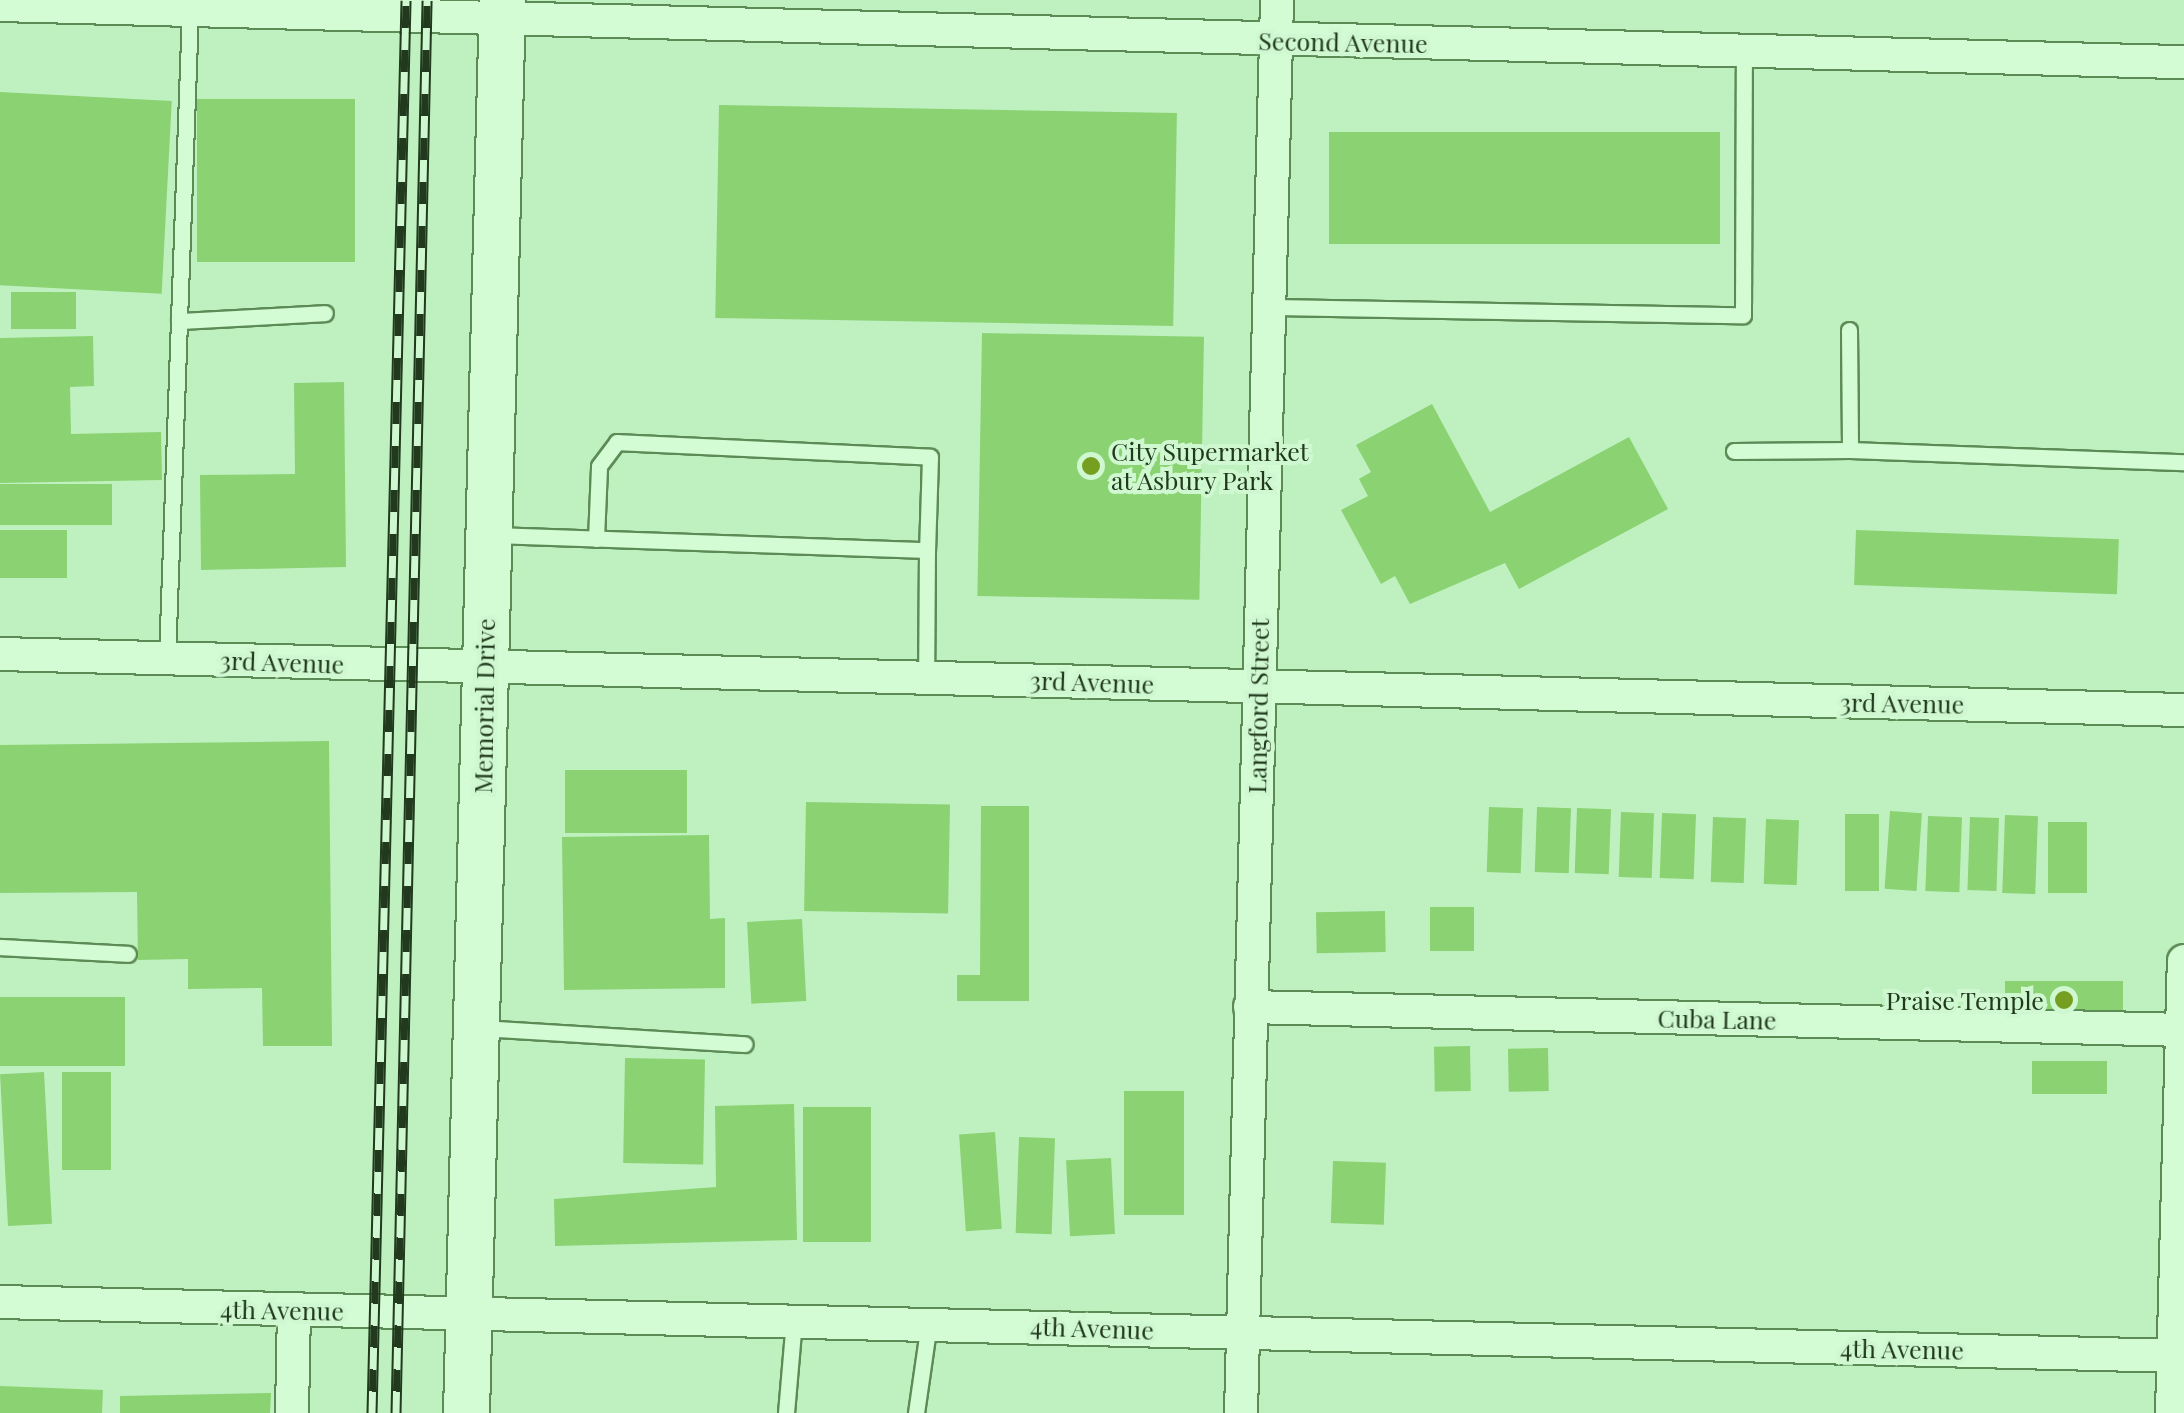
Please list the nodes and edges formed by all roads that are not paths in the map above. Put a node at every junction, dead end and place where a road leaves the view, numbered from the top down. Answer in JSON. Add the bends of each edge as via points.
{"nodes":[{"id":1,"x":1277,"y":0,"type":"edge"},
{"id":2,"x":0,"y":6,"type":"edge"},
{"id":3,"x":311,"y":7,"type":"edge"},
{"id":4,"x":190,"y":10,"type":"junction"},
{"id":5,"x":502,"y":10,"type":"edge"},
{"id":6,"x":1276,"y":40,"type":"junction"},
{"id":7,"x":1744,"y":52,"type":"junction"},
{"id":8,"x":2184,"y":62,"type":"edge"},
{"id":9,"x":1268,"y":307,"type":"junction"},
{"id":10,"x":324,"y":313,"type":"dead end"},
{"id":11,"x":179,"y":321,"type":"junction"},
{"id":12,"x":1849,"y":330,"type":"dead end"},
{"id":13,"x":1850,"y":450,"type":"junction"},
{"id":14,"x":1734,"y":451,"type":"dead end"},
{"id":15,"x":2184,"y":462,"type":"edge"},
{"id":16,"x":488,"y":535,"type":"junction"},
{"id":17,"x":596,"y":539,"type":"junction"},
{"id":18,"x":927,"y":550,"type":"junction"},
{"id":19,"x":0,"y":654,"type":"edge"},
{"id":20,"x":167,"y":658,"type":"junction"},
{"id":21,"x":485,"y":666,"type":"junction"},
{"id":22,"x":926,"y":678,"type":"junction"},
{"id":23,"x":1258,"y":687,"type":"junction"},
{"id":24,"x":2184,"y":710,"type":"edge"},
{"id":25,"x":0,"y":946,"type":"edge"},
{"id":26,"x":128,"y":954,"type":"dead end"},
{"id":27,"x":2184,"y":960,"type":"edge"},
{"id":28,"x":1250,"y":1008,"type":"junction"},
{"id":29,"x":476,"y":1028,"type":"junction"},
{"id":30,"x":2183,"y":1030,"type":"edge"},
{"id":31,"x":745,"y":1044,"type":"dead end"},
{"id":32,"x":0,"y":1302,"type":"edge"},
{"id":33,"x":468,"y":1311,"type":"junction"},
{"id":34,"x":294,"y":1312,"type":"junction"},
{"id":35,"x":794,"y":1320,"type":"junction"},
{"id":36,"x":929,"y":1323,"type":"junction"},
{"id":37,"x":1243,"y":1332,"type":"junction"},
{"id":38,"x":2179,"y":1356,"type":"edge"},
{"id":39,"x":292,"y":1413,"type":"edge"},
{"id":40,"x":466,"y":1413,"type":"edge"},
{"id":41,"x":786,"y":1413,"type":"edge"},
{"id":42,"x":916,"y":1413,"type":"edge"},
{"id":43,"x":1241,"y":1413,"type":"edge"},
{"id":44,"x":2172,"y":1413,"type":"edge"}],
"edges":[{"from":1,"to":6,"type":"street","name":"Langford Street"},
{"from":2,"to":4,"type":"street","name":"Second Avenue"},
{"from":3,"to":4,"type":"street","name":"Second Avenue"},
{"from":3,"to":5,"type":"street","name":"Second Avenue"},
{"from":4,"to":11,"type":"lane"},
{"from":5,"to":6,"type":"street","name":"Second Avenue"},
{"from":5,"to":16,"type":"street","name":"Memorial Drive"},
{"from":6,"to":7,"type":"street","name":"Second Avenue"},
{"from":6,"to":9,"type":"street","name":"Langford Street"},
{"from":7,"to":8,"type":"street","name":"Second Avenue"},
{"from":7,"to":9,"type":"lane","via":[[1743,316]]},
{"from":9,"to":23,"type":"street","name":"Langford Street"},
{"from":10,"to":11,"type":"lane"},
{"from":11,"to":20,"type":"lane"},
{"from":12,"to":13,"type":"lane"},
{"from":13,"to":14,"type":"lane"},
{"from":13,"to":15,"type":"lane"},
{"from":16,"to":17,"type":"lane"},
{"from":16,"to":21,"type":"street","name":"Memorial Drive"},
{"from":17,"to":18,"type":"lane"},
{"from":17,"to":18,"type":"lane","via":[[599,466],[616,442],[930,457]]},
{"from":18,"to":22,"type":"lane"},
{"from":19,"to":20,"type":"street","name":"3rd Avenue"},
{"from":20,"to":21,"type":"street","name":"3rd Avenue"},
{"from":21,"to":22,"type":"street","name":"3rd Avenue"},
{"from":21,"to":29,"type":"street","name":"Memorial Drive"},
{"from":22,"to":23,"type":"street","name":"3rd Avenue"},
{"from":23,"to":24,"type":"street","name":"3rd Avenue"},
{"from":23,"to":28,"type":"street","name":"Langford Street"},
{"from":25,"to":26,"type":"lane"},
{"from":27,"to":30,"type":"street"},
{"from":28,"to":30,"type":"street","name":"Cuba Lane"},
{"from":28,"to":37,"type":"street","name":"Langford Street"},
{"from":29,"to":31,"type":"lane"},
{"from":29,"to":33,"type":"street","name":"Memorial Drive"},
{"from":30,"to":38,"type":"street"},
{"from":32,"to":34,"type":"street","name":"4th Avenue"},
{"from":33,"to":34,"type":"street","name":"4th Avenue"},
{"from":33,"to":35,"type":"street","name":"4th Avenue"},
{"from":33,"to":40,"type":"street","name":"Memorial Drive"},
{"from":34,"to":39,"type":"street"},
{"from":35,"to":36,"type":"street","name":"4th Avenue"},
{"from":35,"to":41,"type":"lane"},
{"from":36,"to":37,"type":"street","name":"4th Avenue"},
{"from":36,"to":42,"type":"lane"},
{"from":37,"to":38,"type":"street","name":"4th Avenue"},
{"from":37,"to":43,"type":"street","name":"Langford Street"},
{"from":38,"to":44,"type":"street"}]}
